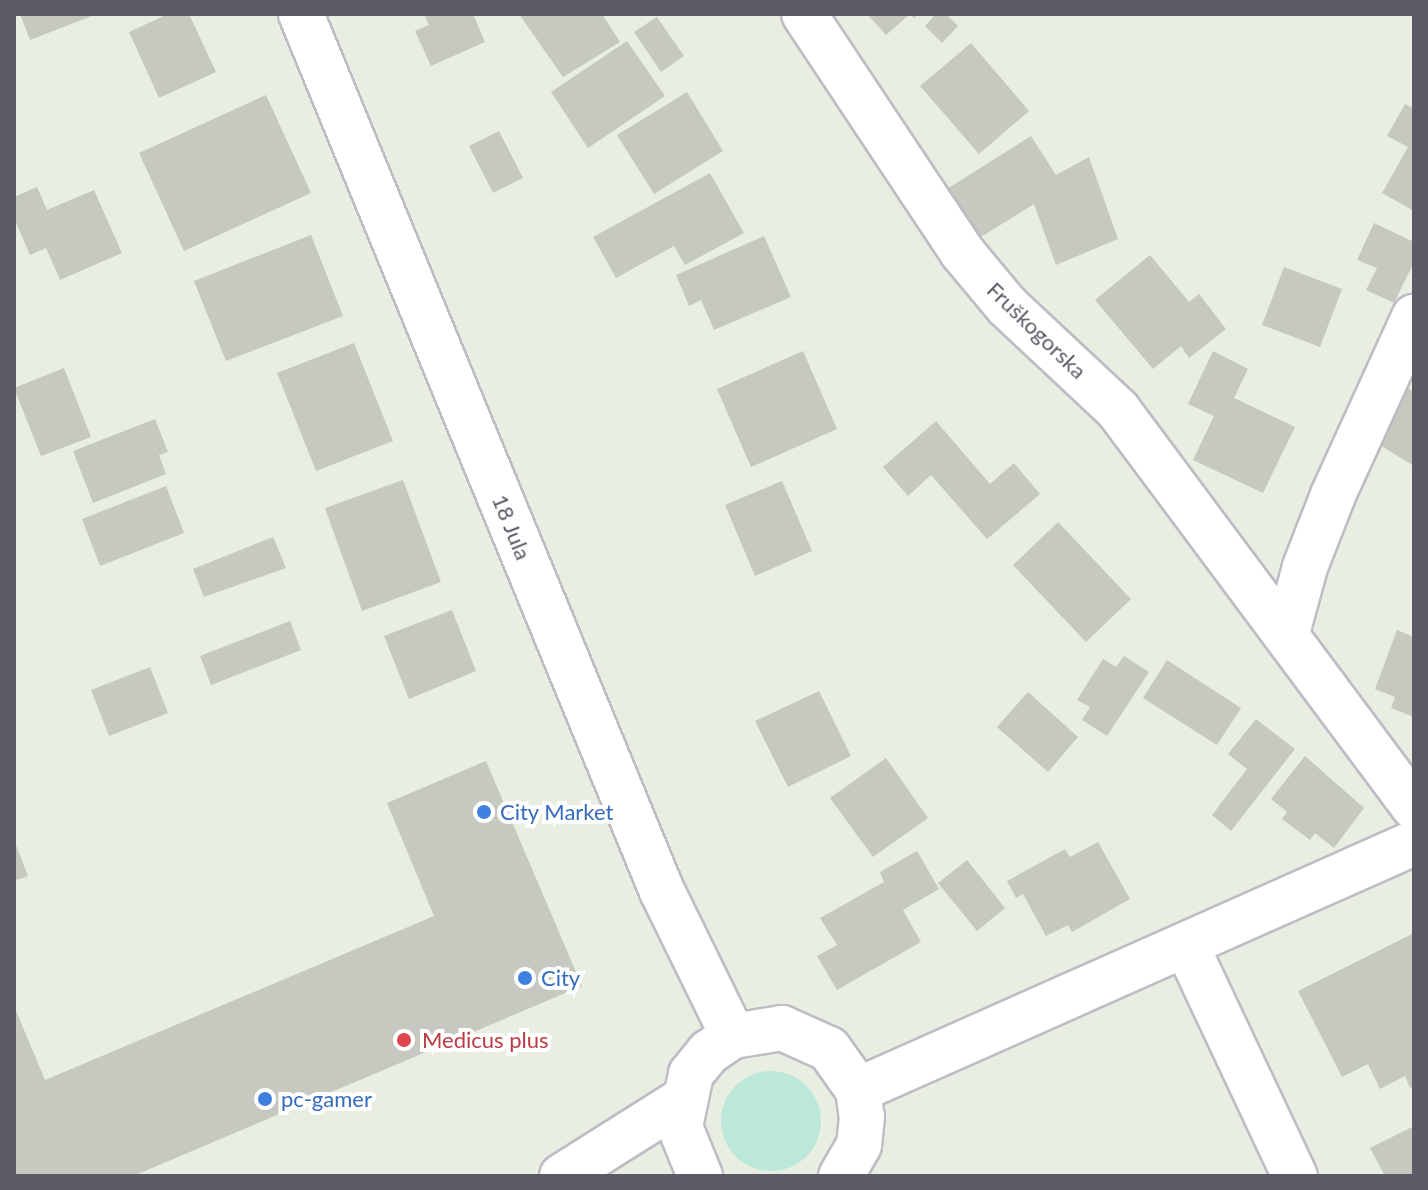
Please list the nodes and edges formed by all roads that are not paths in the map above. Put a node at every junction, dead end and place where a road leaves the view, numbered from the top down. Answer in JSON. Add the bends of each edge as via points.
{"nodes":[{"id":1,"x":301,"y":14,"type":"edge"},
{"id":2,"x":804,"y":14,"type":"edge"},
{"id":3,"x":1414,"y":317,"type":"edge"},
{"id":4,"x":1287,"y":633,"type":"junction"},
{"id":5,"x":1414,"y":807,"type":"edge"},
{"id":6,"x":1414,"y":843,"type":"edge"},
{"id":7,"x":1187,"y":947,"type":"junction"},
{"id":8,"x":733,"y":1036,"type":"junction"},
{"id":9,"x":858,"y":1090,"type":"junction"},
{"id":10,"x":681,"y":1101,"type":"junction"},
{"id":11,"x":845,"y":1174,"type":"edge"},
{"id":12,"x":562,"y":1176,"type":"edge"},
{"id":13,"x":700,"y":1176,"type":"edge"},
{"id":14,"x":1295,"y":1176,"type":"edge"}],
"edges":[{"from":1,"to":8,"type":"street","name":"18 Jula","via":[[662,891]]},
{"from":2,"to":4,"type":"street","name":"Fruškogorska","via":[[962,252],[1007,306],[1118,410]]},
{"from":3,"to":4,"type":"street","via":[[1401,335],[1327,510]]},
{"from":4,"to":5,"type":"street","name":"Fruškogorska"},
{"from":6,"to":7,"type":"street"},
{"from":7,"to":9,"type":"street"},
{"from":7,"to":14,"type":"street"},
{"from":8,"to":9,"type":"street","via":[[782,1028],[807,1036],[829,1049]]},
{"from":8,"to":10,"type":"street","via":[[709,1052],[691,1074]]},
{"from":9,"to":11,"type":"street","via":[[859,1145]]},
{"from":10,"to":12,"type":"street"},
{"from":10,"to":13,"type":"street","via":[[680,1127]]}]}
